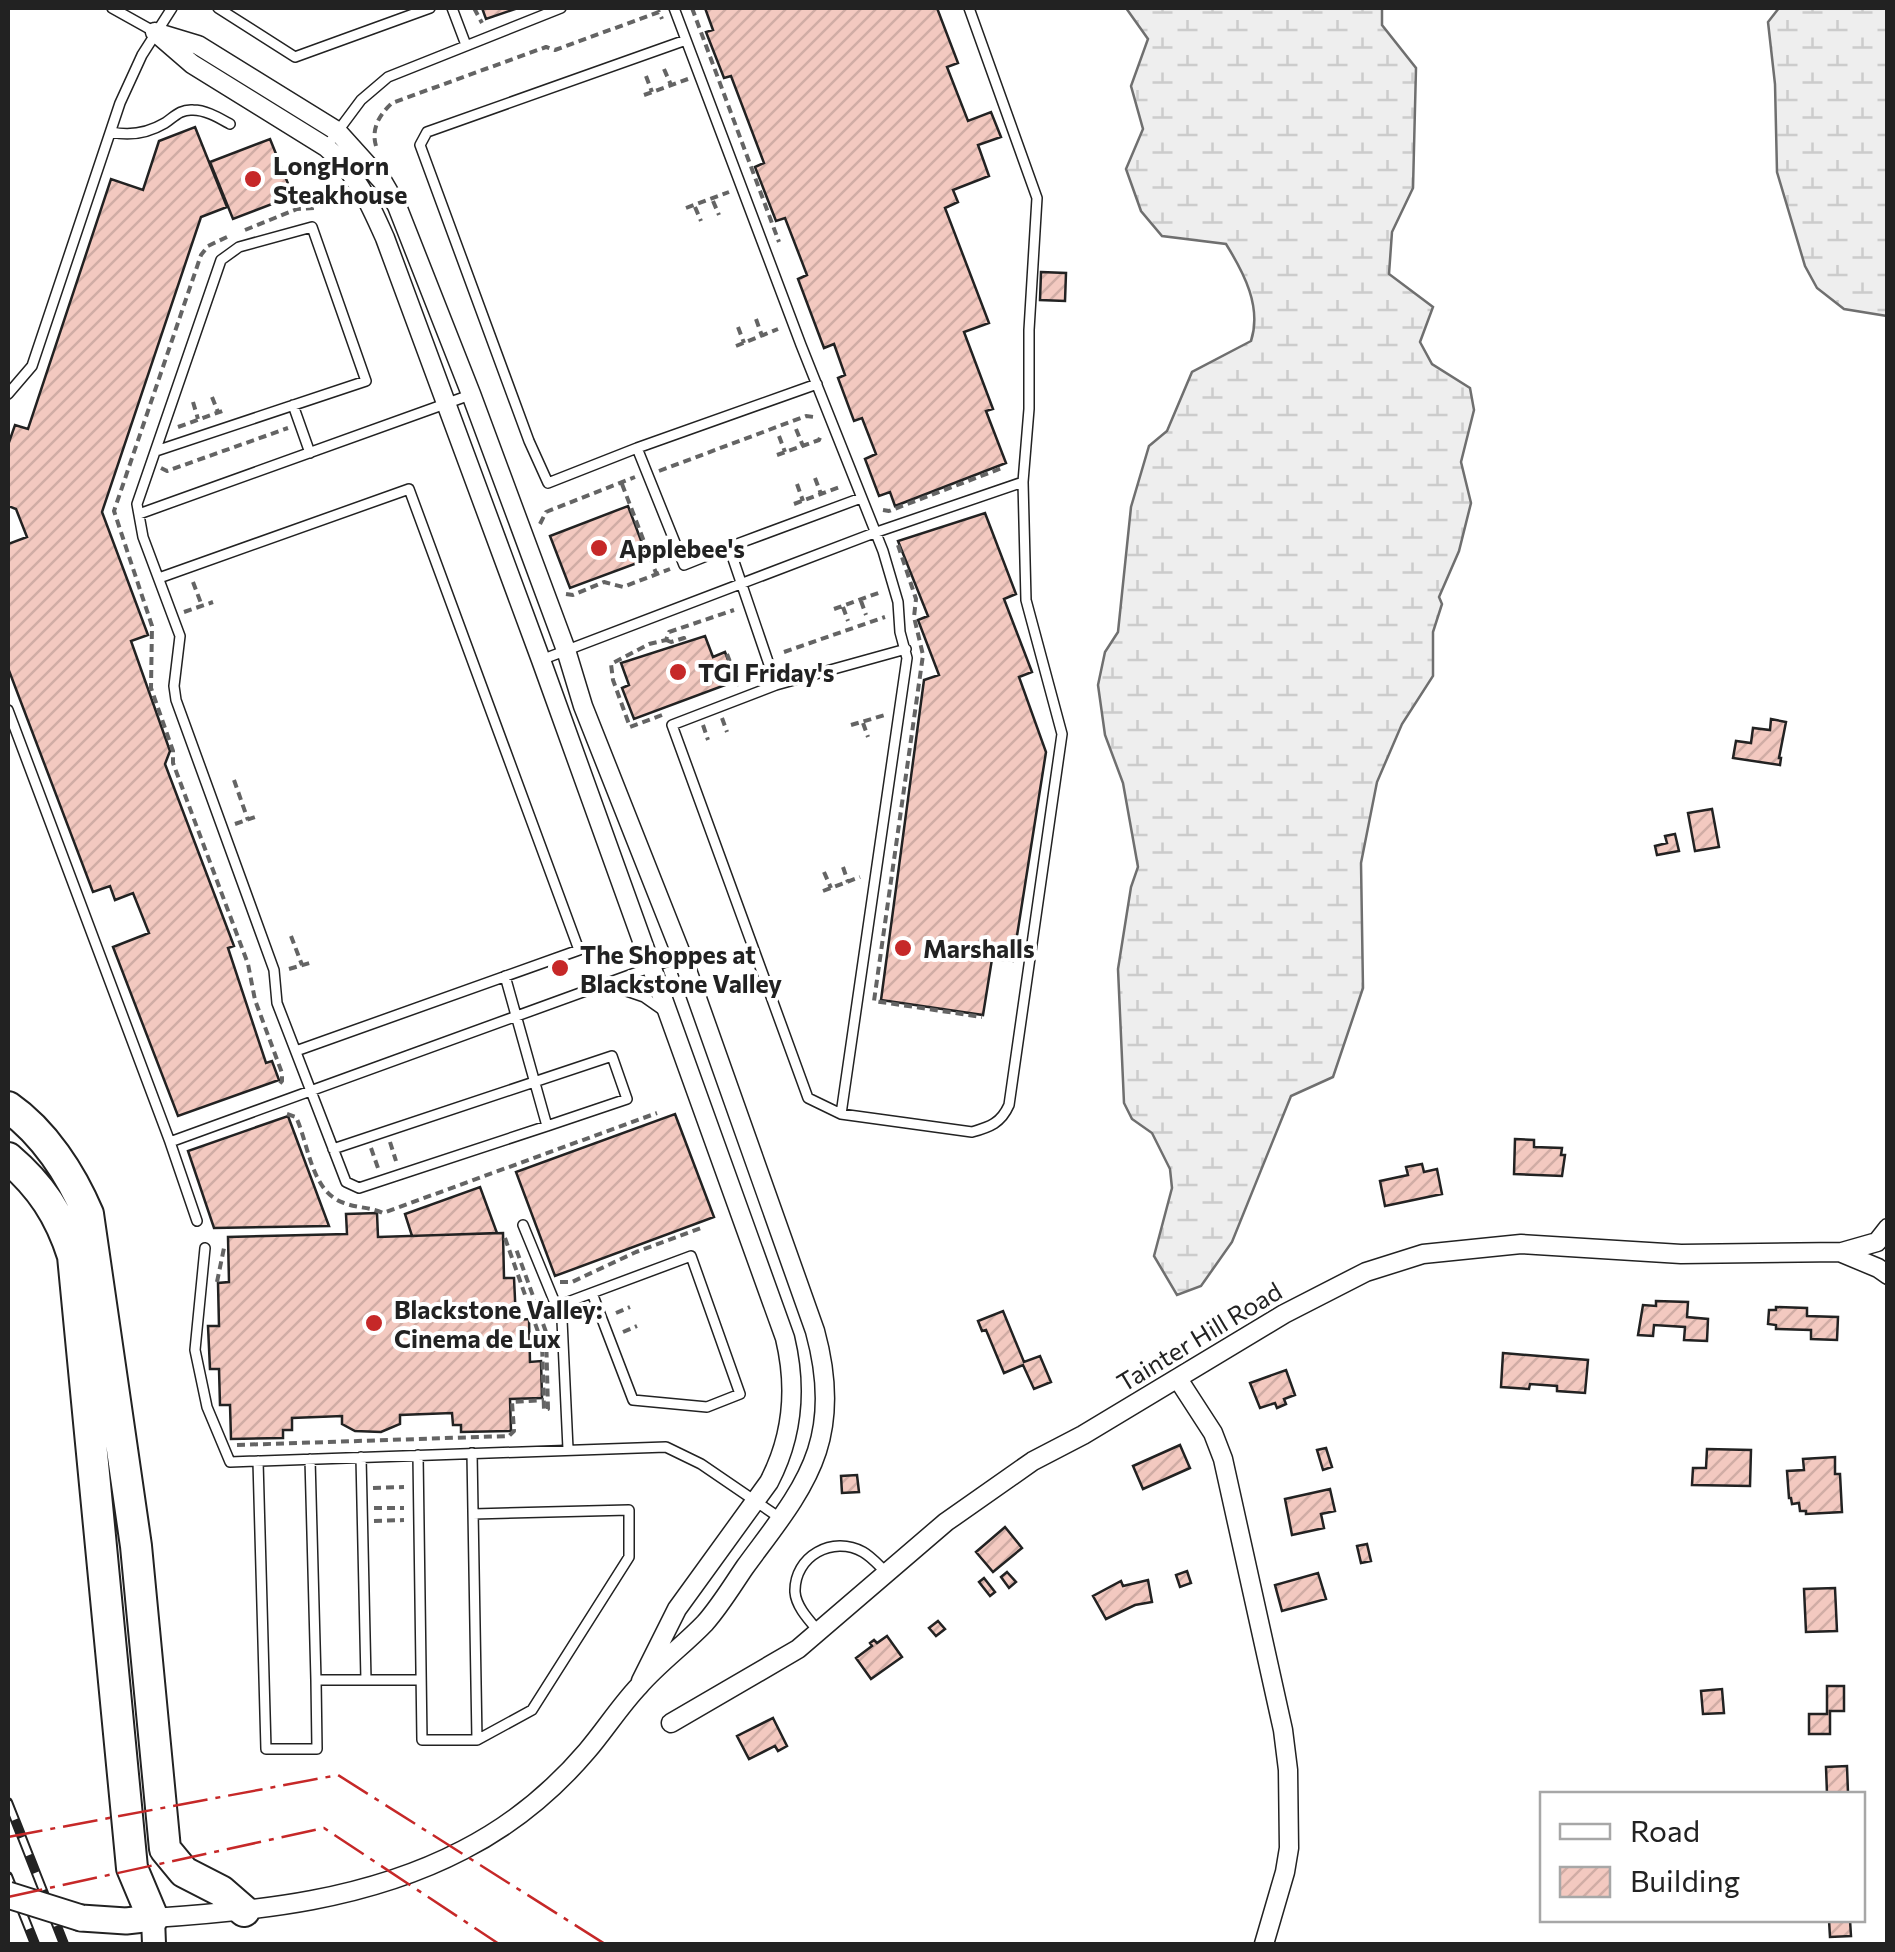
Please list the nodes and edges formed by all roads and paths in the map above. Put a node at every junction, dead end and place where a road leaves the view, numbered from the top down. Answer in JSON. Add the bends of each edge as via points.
{"nodes":[{"id":1,"x":112,"y":8,"type":"edge"},
{"id":2,"x":172,"y":8,"type":"edge"},
{"id":3,"x":218,"y":8,"type":"edge"},
{"id":4,"x":430,"y":8,"type":"edge"},
{"id":5,"x":452,"y":8,"type":"edge"},
{"id":6,"x":474,"y":8,"type":"edge"},
{"id":7,"x":561,"y":8,"type":"edge"},
{"id":8,"x":674,"y":8,"type":"edge"},
{"id":9,"x":692,"y":8,"type":"edge"},
{"id":10,"x":969,"y":8,"type":"edge"},
{"id":11,"x":663,"y":22,"type":"dead end"},
{"id":12,"x":482,"y":23,"type":"dead end"},
{"id":13,"x":156,"y":32,"type":"junction"},
{"id":14,"x":686,"y":40,"type":"junction"},
{"id":15,"x":466,"y":45,"type":"junction"},
{"id":16,"x":498,"y":64,"type":"junction"},
{"id":17,"x":664,"y":69,"type":"dead end"},
{"id":18,"x":500,"y":73,"type":"dead end"},
{"id":19,"x":646,"y":76,"type":"dead end"},
{"id":20,"x":688,"y":79,"type":"dead end"},
{"id":21,"x":671,"y":85,"type":"junction"},
{"id":22,"x":652,"y":92,"type":"junction"},
{"id":23,"x":644,"y":95,"type":"dead end"},
{"id":24,"x":230,"y":124,"type":"dead end"},
{"id":25,"x":337,"y":131,"type":"junction"},
{"id":26,"x":111,"y":132,"type":"junction"},
{"id":27,"x":326,"y":148,"type":"junction"},
{"id":28,"x":373,"y":154,"type":"dead end"},
{"id":29,"x":343,"y":184,"type":"dead end"},
{"id":30,"x":729,"y":192,"type":"dead end"},
{"id":31,"x":712,"y":199,"type":"junction"},
{"id":32,"x":694,"y":206,"type":"junction"},
{"id":33,"x":686,"y":208,"type":"dead end"},
{"id":34,"x":719,"y":215,"type":"dead end"},
{"id":35,"x":701,"y":221,"type":"dead end"},
{"id":36,"x":784,"y":257,"type":"dead end"},
{"id":37,"x":756,"y":319,"type":"dead end"},
{"id":38,"x":738,"y":327,"type":"dead end"},
{"id":39,"x":778,"y":329,"type":"dead end"},
{"id":40,"x":762,"y":336,"type":"junction"},
{"id":41,"x":744,"y":342,"type":"junction"},
{"id":42,"x":736,"y":346,"type":"dead end"},
{"id":43,"x":817,"y":384,"type":"junction"},
{"id":44,"x":8,"y":394,"type":"edge"},
{"id":45,"x":471,"y":394,"type":"junction"},
{"id":46,"x":212,"y":397,"type":"dead end"},
{"id":47,"x":193,"y":402,"type":"dead end"},
{"id":48,"x":446,"y":404,"type":"junction"},
{"id":49,"x":293,"y":405,"type":"junction"},
{"id":50,"x":225,"y":410,"type":"dead end"},
{"id":51,"x":218,"y":412,"type":"junction"},
{"id":52,"x":806,"y":416,"type":"dead end"},
{"id":53,"x":198,"y":419,"type":"junction"},
{"id":54,"x":174,"y":425,"type":"dead end"},
{"id":55,"x":288,"y":428,"type":"dead end"},
{"id":56,"x":796,"y":429,"type":"dead end"},
{"id":57,"x":778,"y":436,"type":"dead end"},
{"id":58,"x":819,"y":440,"type":"dead end"},
{"id":59,"x":803,"y":446,"type":"junction"},
{"id":60,"x":637,"y":448,"type":"junction"},
{"id":61,"x":156,"y":451,"type":"junction"},
{"id":62,"x":785,"y":452,"type":"junction"},
{"id":63,"x":310,"y":453,"type":"junction"},
{"id":64,"x":777,"y":455,"type":"dead end"},
{"id":65,"x":630,"y":463,"type":"dead end"},
{"id":66,"x":160,"y":468,"type":"dead end"},
{"id":67,"x":1002,"y":468,"type":"dead end"},
{"id":68,"x":659,"y":471,"type":"dead end"},
{"id":69,"x":815,"y":478,"type":"dead end"},
{"id":70,"x":1023,"y":482,"type":"junction"},
{"id":71,"x":622,"y":484,"type":"junction"},
{"id":72,"x":796,"y":484,"type":"dead end"},
{"id":73,"x":840,"y":487,"type":"dead end"},
{"id":74,"x":821,"y":494,"type":"junction"},
{"id":75,"x":862,"y":498,"type":"junction"},
{"id":76,"x":803,"y":501,"type":"junction"},
{"id":77,"x":794,"y":504,"type":"dead end"},
{"id":78,"x":876,"y":507,"type":"dead end"},
{"id":79,"x":139,"y":514,"type":"junction"},
{"id":80,"x":874,"y":532,"type":"junction"},
{"id":81,"x":538,"y":534,"type":"dead end"},
{"id":82,"x":898,"y":546,"type":"dead end"},
{"id":83,"x":729,"y":547,"type":"junction"},
{"id":84,"x":674,"y":567,"type":"dead end"},
{"id":85,"x":188,"y":568,"type":"junction"},
{"id":86,"x":656,"y":575,"type":"junction"},
{"id":87,"x":159,"y":578,"type":"junction"},
{"id":88,"x":743,"y":583,"type":"junction"},
{"id":89,"x":562,"y":587,"type":"dead end"},
{"id":90,"x":860,"y":600,"type":"junction"},
{"id":91,"x":213,"y":602,"type":"dead end"},
{"id":92,"x":889,"y":602,"type":"dead end"},
{"id":93,"x":750,"y":605,"type":"junction"},
{"id":94,"x":202,"y":606,"type":"junction"},
{"id":95,"x":842,"y":606,"type":"junction"},
{"id":96,"x":834,"y":608,"type":"dead end"},
{"id":97,"x":888,"y":612,"type":"dead end"},
{"id":98,"x":180,"y":614,"type":"dead end"},
{"id":99,"x":866,"y":615,"type":"dead end"},
{"id":100,"x":848,"y":621,"type":"dead end"},
{"id":101,"x":666,"y":640,"type":"junction"},
{"id":102,"x":685,"y":641,"type":"dead end"},
{"id":103,"x":906,"y":649,"type":"junction"},
{"id":104,"x":566,"y":650,"type":"junction"},
{"id":105,"x":784,"y":652,"type":"dead end"},
{"id":106,"x":727,"y":654,"type":"dead end"},
{"id":107,"x":541,"y":660,"type":"junction"},
{"id":108,"x":776,"y":686,"type":"junction"},
{"id":109,"x":735,"y":688,"type":"dead end"},
{"id":110,"x":8,"y":710,"type":"edge"},
{"id":111,"x":670,"y":712,"type":"dead end"},
{"id":112,"x":886,"y":720,"type":"dead end"},
{"id":113,"x":862,"y":721,"type":"junction"},
{"id":114,"x":851,"y":725,"type":"dead end"},
{"id":115,"x":868,"y":737,"type":"dead end"},
{"id":116,"x":234,"y":780,"type":"dead end"},
{"id":117,"x":258,"y":816,"type":"dead end"},
{"id":118,"x":248,"y":820,"type":"junction"},
{"id":119,"x":230,"y":826,"type":"dead end"},
{"id":120,"x":843,"y":866,"type":"dead end"},
{"id":121,"x":824,"y":872,"type":"dead end"},
{"id":122,"x":864,"y":876,"type":"dead end"},
{"id":123,"x":848,"y":882,"type":"junction"},
{"id":124,"x":830,"y":888,"type":"junction"},
{"id":125,"x":822,"y":891,"type":"dead end"},
{"id":126,"x":291,"y":936,"type":"dead end"},
{"id":127,"x":682,"y":956,"type":"junction"},
{"id":128,"x":312,"y":962,"type":"dead end"},
{"id":129,"x":302,"y":965,"type":"junction"},
{"id":130,"x":650,"y":967,"type":"junction"},
{"id":131,"x":284,"y":971,"type":"dead end"},
{"id":132,"x":505,"y":976,"type":"junction"},
{"id":133,"x":608,"y":985,"type":"junction"},
{"id":134,"x":516,"y":1014,"type":"junction"},
{"id":135,"x":667,"y":1014,"type":"junction"},
{"id":136,"x":982,"y":1017,"type":"dead end"},
{"id":137,"x":296,"y":1051,"type":"junction"},
{"id":138,"x":535,"y":1082,"type":"junction"},
{"id":139,"x":310,"y":1091,"type":"junction"},
{"id":140,"x":268,"y":1092,"type":"dead end"},
{"id":141,"x":8,"y":1107,"type":"edge"},
{"id":142,"x":841,"y":1114,"type":"junction"},
{"id":143,"x":547,"y":1126,"type":"junction"},
{"id":144,"x":386,"y":1132,"type":"junction"},
{"id":145,"x":367,"y":1138,"type":"junction"},
{"id":146,"x":170,"y":1142,"type":"junction"},
{"id":147,"x":333,"y":1150,"type":"junction"},
{"id":148,"x":8,"y":1158,"type":"edge"},
{"id":149,"x":398,"y":1166,"type":"dead end"},
{"id":150,"x":380,"y":1172,"type":"dead end"},
{"id":151,"x":197,"y":1221,"type":"dead end"},
{"id":152,"x":523,"y":1225,"type":"dead end"},
{"id":153,"x":701,"y":1228,"type":"dead end"},
{"id":154,"x":1888,"y":1228,"type":"edge"},
{"id":155,"x":205,"y":1248,"type":"dead end"},
{"id":156,"x":224,"y":1248,"type":"dead end"},
{"id":157,"x":1842,"y":1252,"type":"junction"},
{"id":158,"x":1888,"y":1275,"type":"edge"},
{"id":159,"x":556,"y":1280,"type":"dead end"},
{"id":160,"x":592,"y":1293,"type":"junction"},
{"id":161,"x":214,"y":1297,"type":"dead end"},
{"id":162,"x":556,"y":1306,"type":"junction"},
{"id":163,"x":630,"y":1307,"type":"dead end"},
{"id":164,"x":616,"y":1314,"type":"dead end"},
{"id":165,"x":637,"y":1326,"type":"dead end"},
{"id":166,"x":622,"y":1332,"type":"dead end"},
{"id":167,"x":1178,"y":1378,"type":"junction"},
{"id":168,"x":544,"y":1400,"type":"junction"},
{"id":169,"x":227,"y":1442,"type":"dead end"},
{"id":170,"x":568,"y":1449,"type":"junction"},
{"id":171,"x":472,"y":1453,"type":"junction"},
{"id":172,"x":418,"y":1455,"type":"junction"},
{"id":173,"x":361,"y":1457,"type":"junction"},
{"id":174,"x":310,"y":1458,"type":"junction"},
{"id":175,"x":258,"y":1461,"type":"junction"},
{"id":176,"x":418,"y":1487,"type":"junction"},
{"id":177,"x":373,"y":1488,"type":"dead end"},
{"id":178,"x":755,"y":1502,"type":"junction"},
{"id":179,"x":374,"y":1508,"type":"dead end"},
{"id":180,"x":418,"y":1508,"type":"junction"},
{"id":181,"x":473,"y":1514,"type":"junction"},
{"id":182,"x":780,"y":1518,"type":"junction"},
{"id":183,"x":419,"y":1520,"type":"junction"},
{"id":184,"x":374,"y":1521,"type":"dead end"},
{"id":185,"x":887,"y":1574,"type":"junction"},
{"id":186,"x":820,"y":1632,"type":"junction"},
{"id":187,"x":316,"y":1680,"type":"junction"},
{"id":188,"x":366,"y":1680,"type":"junction"},
{"id":189,"x":421,"y":1680,"type":"junction"},
{"id":190,"x":638,"y":1686,"type":"junction"},
{"id":191,"x":670,"y":1723,"type":"dead end"},
{"id":192,"x":478,"y":1740,"type":"junction"},
{"id":193,"x":166,"y":1849,"type":"junction"},
{"id":194,"x":8,"y":1895,"type":"edge"},
{"id":195,"x":244,"y":1911,"type":"junction"},
{"id":196,"x":153,"y":1931,"type":"edge"},
{"id":197,"x":1264,"y":1944,"type":"edge"}],
"edges":[{"from":1,"to":13,"type":"lane"},
{"from":2,"to":13,"type":"lane"},
{"from":3,"to":4,"type":"lane","via":[[295,57]]},
{"from":5,"to":15,"type":"lane"},
{"from":6,"to":12,"type":"path"},
{"from":7,"to":15,"type":"lane"},
{"from":8,"to":14,"type":"lane"},
{"from":9,"to":36,"type":"path"},
{"from":10,"to":70,"type":"lane","via":[[1037,198]]},
{"from":11,"to":16,"type":"path","via":[[658,12]]},
{"from":13,"to":25,"type":"street","via":[[198,45]]},
{"from":13,"to":26,"type":"lane"},
{"from":13,"to":27,"type":"street","via":[[192,64]]},
{"from":14,"to":43,"type":"lane"},
{"from":14,"to":60,"type":"lane","via":[[427,132],[420,145],[548,483]]},
{"from":15,"to":25,"type":"lane","via":[[388,78]]},
{"from":16,"to":18,"type":"path"},
{"from":16,"to":28,"type":"path","via":[[392,103],[376,125]]},
{"from":17,"to":21,"type":"path"},
{"from":19,"to":22,"type":"path"},
{"from":20,"to":21,"type":"path"},
{"from":21,"to":22,"type":"path"},
{"from":22,"to":23,"type":"path"},
{"from":24,"to":26,"type":"lane","via":[[192,110],[146,130]]},
{"from":25,"to":27,"type":"lane"},
{"from":25,"to":45,"type":"street","via":[[397,206]]},
{"from":26,"to":44,"type":"lane","via":[[32,366]]},
{"from":27,"to":48,"type":"street","via":[[374,212]]},
{"from":29,"to":140,"type":"path","via":[[316,208],[233,234],[201,255],[114,511],[152,626],[151,688],[282,1074],[280,1086]]},
{"from":30,"to":31,"type":"path"},
{"from":31,"to":32,"type":"path"},
{"from":31,"to":34,"type":"path"},
{"from":32,"to":33,"type":"path"},
{"from":32,"to":35,"type":"path"},
{"from":37,"to":40,"type":"path"},
{"from":38,"to":41,"type":"path"},
{"from":39,"to":40,"type":"path"},
{"from":40,"to":41,"type":"path"},
{"from":41,"to":42,"type":"path"},
{"from":43,"to":60,"type":"lane"},
{"from":43,"to":75,"type":"lane"},
{"from":45,"to":48,"type":"lane"},
{"from":45,"to":104,"type":"street"},
{"from":46,"to":51,"type":"path"},
{"from":47,"to":53,"type":"path"},
{"from":48,"to":63,"type":"lane"},
{"from":48,"to":107,"type":"street"},
{"from":49,"to":61,"type":"lane"},
{"from":49,"to":61,"type":"lane","via":[[366,380],[312,227],[238,247],[220,260]]},
{"from":49,"to":63,"type":"lane"},
{"from":50,"to":51,"type":"path"},
{"from":51,"to":53,"type":"path"},
{"from":52,"to":68,"type":"path"},
{"from":53,"to":54,"type":"path"},
{"from":55,"to":66,"type":"path","via":[[168,471]]},
{"from":56,"to":59,"type":"path"},
{"from":57,"to":62,"type":"path"},
{"from":58,"to":59,"type":"path"},
{"from":59,"to":62,"type":"path"},
{"from":60,"to":83,"type":"lane","via":[[684,565]]},
{"from":61,"to":79,"type":"lane"},
{"from":62,"to":64,"type":"path"},
{"from":63,"to":79,"type":"lane"},
{"from":65,"to":71,"type":"path","via":[[636,479]]},
{"from":67,"to":78,"type":"path","via":[[890,511]]},
{"from":69,"to":74,"type":"path"},
{"from":70,"to":80,"type":"lane"},
{"from":70,"to":142,"type":"lane","via":[[1026,600],[1062,734],[1009,1105],[991,1126],[972,1132]]},
{"from":71,"to":81,"type":"path","via":[[546,512]]},
{"from":71,"to":86,"type":"path"},
{"from":72,"to":76,"type":"path"},
{"from":73,"to":74,"type":"path"},
{"from":74,"to":76,"type":"path"},
{"from":75,"to":80,"type":"lane"},
{"from":75,"to":83,"type":"lane"},
{"from":76,"to":77,"type":"path"},
{"from":79,"to":87,"type":"lane"},
{"from":80,"to":88,"type":"lane"},
{"from":80,"to":103,"type":"lane","via":[[891,574]]},
{"from":82,"to":136,"type":"path","via":[[916,599],[923,655],[874,1001]]},
{"from":83,"to":88,"type":"lane"},
{"from":84,"to":86,"type":"path"},
{"from":85,"to":87,"type":"lane"},
{"from":85,"to":94,"type":"path"},
{"from":85,"to":132,"type":"lane","via":[[410,489],[579,950]]},
{"from":86,"to":89,"type":"path","via":[[624,587],[604,582],[572,595]]},
{"from":87,"to":137,"type":"lane","via":[[180,636],[176,700],[274,970],[277,1002]]},
{"from":88,"to":93,"type":"lane"},
{"from":88,"to":104,"type":"lane"},
{"from":90,"to":92,"type":"path","via":[[882,592]]},
{"from":90,"to":95,"type":"path"},
{"from":90,"to":99,"type":"path"},
{"from":91,"to":94,"type":"path"},
{"from":93,"to":101,"type":"path","via":[[669,632]]},
{"from":93,"to":108,"type":"lane"},
{"from":94,"to":98,"type":"path"},
{"from":95,"to":96,"type":"path"},
{"from":95,"to":100,"type":"path"},
{"from":97,"to":105,"type":"path"},
{"from":101,"to":102,"type":"path"},
{"from":101,"to":111,"type":"path","via":[[611,667],[630,726]]},
{"from":103,"to":108,"type":"lane"},
{"from":103,"to":142,"type":"lane"},
{"from":104,"to":107,"type":"lane"},
{"from":104,"to":127,"type":"street"},
{"from":106,"to":109,"type":"path"},
{"from":107,"to":130,"type":"street"},
{"from":108,"to":142,"type":"lane","via":[[672,725],[808,1098]]},
{"from":110,"to":146,"type":"lane"},
{"from":112,"to":113,"type":"path","via":[[885,713]]},
{"from":113,"to":114,"type":"path"},
{"from":113,"to":115,"type":"path"},
{"from":116,"to":118,"type":"path"},
{"from":117,"to":118,"type":"path"},
{"from":118,"to":119,"type":"path"},
{"from":120,"to":123,"type":"path"},
{"from":121,"to":124,"type":"path"},
{"from":122,"to":123,"type":"path"},
{"from":123,"to":124,"type":"path"},
{"from":124,"to":125,"type":"path"},
{"from":126,"to":129,"type":"path"},
{"from":127,"to":130,"type":"lane"},
{"from":127,"to":182,"type":"street","via":[[823,1361],[826,1392],[817,1451]]},
{"from":128,"to":129,"type":"path"},
{"from":129,"to":131,"type":"path"},
{"from":130,"to":133,"type":"lane"},
{"from":130,"to":135,"type":"street"},
{"from":132,"to":134,"type":"lane"},
{"from":132,"to":137,"type":"lane"},
{"from":133,"to":134,"type":"lane"},
{"from":133,"to":135,"type":"lane","via":[[644,997]]},
{"from":134,"to":138,"type":"lane"},
{"from":134,"to":139,"type":"lane"},
{"from":135,"to":178,"type":"street","via":[[792,1366],[785,1444]]},
{"from":137,"to":139,"type":"lane"},
{"from":138,"to":143,"type":"lane"},
{"from":138,"to":143,"type":"lane","via":[[612,1056],[627,1099]]},
{"from":138,"to":144,"type":"lane"},
{"from":139,"to":146,"type":"lane"},
{"from":139,"to":147,"type":"lane"},
{"from":141,"to":193,"type":"highway","via":[[48,1146],[88,1214],[136,1546]]},
{"from":143,"to":147,"type":"lane","via":[[360,1188],[346,1182]]},
{"from":144,"to":145,"type":"lane"},
{"from":144,"to":149,"type":"path"},
{"from":145,"to":147,"type":"lane"},
{"from":145,"to":150,"type":"path"},
{"from":146,"to":151,"type":"lane"},
{"from":148,"to":196,"type":"highway","via":[[48,1199],[73,1256],[132,1868]]},
{"from":152,"to":162,"type":"lane"},
{"from":153,"to":159,"type":"path","via":[[572,1282]]},
{"from":154,"to":157,"type":"street","name":"Tainter Hill Road","via":[[1877,1242]]},
{"from":155,"to":175,"type":"lane","via":[[195,1350],[200,1377],[230,1462]]},
{"from":156,"to":161,"type":"path"},
{"from":157,"to":158,"type":"street","name":"Tainter Hill Road"},
{"from":157,"to":167,"type":"street","name":"Tainter Hill Road","via":[[1681,1254],[1521,1244],[1423,1254],[1326,1291]]},
{"from":160,"to":160,"type":"lane","via":[[691,1256],[740,1394],[707,1407],[633,1400]]},
{"from":160,"to":162,"type":"lane"},
{"from":162,"to":170,"type":"lane","via":[[565,1336]]},
{"from":163,"to":164,"type":"path"},
{"from":165,"to":166,"type":"path"},
{"from":167,"to":185,"type":"street","name":"Tainter Hill Road","via":[[1033,1461],[946,1522]]},
{"from":167,"to":197,"type":"street","via":[[1224,1460],[1283,1730],[1288,1848]]},
{"from":168,"to":168,"type":"path","via":[[542,1343],[508,1238],[546,1332],[544,1410]]},
{"from":168,"to":169,"type":"path","via":[[512,1402],[509,1436]]},
{"from":170,"to":171,"type":"lane"},
{"from":170,"to":178,"type":"lane","via":[[666,1447]]},
{"from":171,"to":172,"type":"lane"},
{"from":171,"to":181,"type":"lane"},
{"from":172,"to":173,"type":"lane"},
{"from":172,"to":176,"type":"lane"},
{"from":173,"to":174,"type":"lane"},
{"from":173,"to":188,"type":"lane"},
{"from":174,"to":175,"type":"lane"},
{"from":174,"to":187,"type":"lane"},
{"from":175,"to":187,"type":"lane","via":[[266,1748],[317,1749]]},
{"from":176,"to":177,"type":"path"},
{"from":176,"to":180,"type":"lane"},
{"from":178,"to":182,"type":"lane"},
{"from":178,"to":190,"type":"street","via":[[677,1609]]},
{"from":179,"to":180,"type":"path"},
{"from":180,"to":183,"type":"lane"},
{"from":181,"to":192,"type":"lane"},
{"from":181,"to":192,"type":"lane","via":[[628,1510],[629,1556],[532,1710]]},
{"from":182,"to":190,"type":"street","via":[[707,1620]]},
{"from":183,"to":184,"type":"path"},
{"from":183,"to":189,"type":"lane"},
{"from":185,"to":186,"type":"street","name":"Tainter Hill Road"},
{"from":185,"to":186,"type":"lane","via":[[863,1552],[844,1546],[807,1558],[795,1596]]},
{"from":186,"to":191,"type":"street","name":"Tainter Hill Road"},
{"from":187,"to":188,"type":"lane"},
{"from":188,"to":189,"type":"lane"},
{"from":189,"to":192,"type":"lane","via":[[422,1740]]},
{"from":190,"to":195,"type":"street","via":[[561,1780],[464,1850],[359,1891]]},
{"from":193,"to":195,"type":"highway","via":[[184,1872]]},
{"from":193,"to":196,"type":"highway"},
{"from":194,"to":196,"type":"main road","bridge":true},
{"from":195,"to":196,"type":"street"}]}
